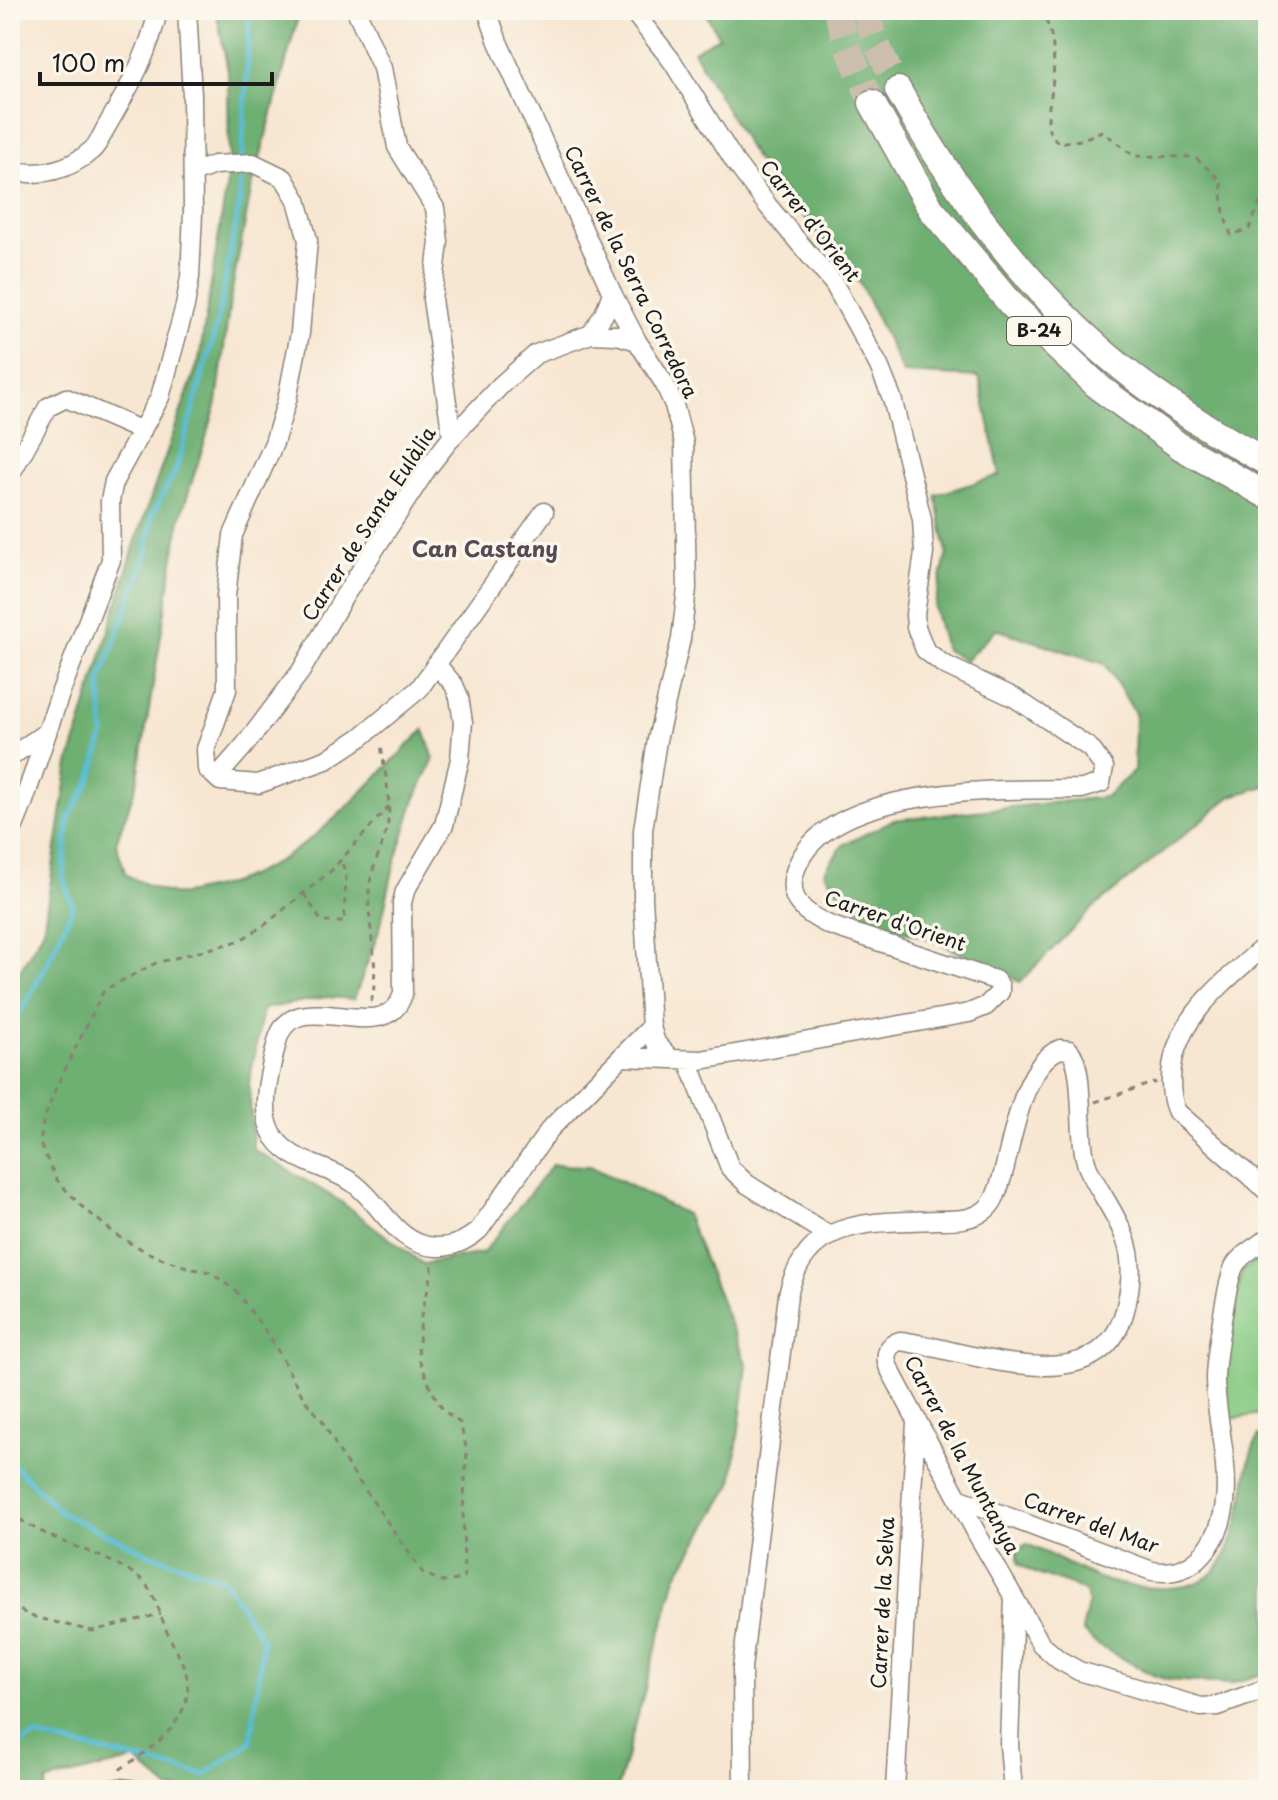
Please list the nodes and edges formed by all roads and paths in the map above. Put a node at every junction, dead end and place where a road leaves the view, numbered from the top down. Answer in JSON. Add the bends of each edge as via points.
{"nodes":[{"id":1,"x":158,"y":10,"type":"edge"},
{"id":2,"x":187,"y":10,"type":"edge"},
{"id":3,"x":356,"y":10,"type":"edge"},
{"id":4,"x":487,"y":10,"type":"edge"},
{"id":5,"x":632,"y":10,"type":"edge"},
{"id":6,"x":1040,"y":10,"type":"edge"},
{"id":7,"x":1268,"y":84,"type":"edge"},
{"id":8,"x":898,"y":90,"type":"tunnel mouth"},
{"id":9,"x":872,"y":103,"type":"tunnel mouth"},
{"id":10,"x":1268,"y":113,"type":"edge"},
{"id":11,"x":10,"y":170,"type":"edge"},
{"id":12,"x":193,"y":173,"type":"junction"},
{"id":13,"x":1268,"y":184,"type":"edge"},
{"id":14,"x":612,"y":293,"type":"junction"},
{"id":15,"x":591,"y":334,"type":"junction"},
{"id":16,"x":637,"y":341,"type":"junction"},
{"id":17,"x":142,"y":431,"type":"junction"},
{"id":18,"x":452,"y":437,"type":"junction"},
{"id":19,"x":1268,"y":463,"type":"edge"},
{"id":20,"x":10,"y":475,"type":"edge"},
{"id":21,"x":1268,"y":496,"type":"edge"},
{"id":22,"x":544,"y":512,"type":"dead end"},
{"id":23,"x":436,"y":664,"type":"junction"},
{"id":24,"x":47,"y":732,"type":"junction"},
{"id":25,"x":389,"y":734,"type":"dead end"},
{"id":26,"x":10,"y":757,"type":"edge"},
{"id":27,"x":217,"y":777,"type":"junction"},
{"id":28,"x":389,"y":806,"type":"junction"},
{"id":29,"x":10,"y":836,"type":"edge"},
{"id":30,"x":341,"y":860,"type":"junction"},
{"id":31,"x":304,"y":894,"type":"junction"},
{"id":32,"x":1268,"y":943,"type":"edge"},
{"id":33,"x":367,"y":1018,"type":"junction"},
{"id":34,"x":651,"y":1027,"type":"junction"},
{"id":35,"x":621,"y":1057,"type":"junction"},
{"id":36,"x":680,"y":1059,"type":"junction"},
{"id":37,"x":1171,"y":1077,"type":"junction"},
{"id":38,"x":1079,"y":1108,"type":"junction"},
{"id":39,"x":1268,"y":1192,"type":"edge"},
{"id":40,"x":830,"y":1236,"type":"junction"},
{"id":41,"x":1268,"y":1238,"type":"edge"},
{"id":42,"x":431,"y":1247,"type":"junction"},
{"id":43,"x":917,"y":1419,"type":"junction"},
{"id":44,"x":958,"y":1498,"type":"junction"},
{"id":45,"x":10,"y":1512,"type":"edge"},
{"id":46,"x":1014,"y":1598,"type":"junction"},
{"id":47,"x":10,"y":1604,"type":"edge"},
{"id":48,"x":161,"y":1614,"type":"junction"},
{"id":49,"x":1268,"y":1688,"type":"edge"},
{"id":50,"x":108,"y":1780,"type":"edge"},
{"id":51,"x":78,"y":1790,"type":"edge"},
{"id":52,"x":137,"y":1790,"type":"edge"},
{"id":53,"x":743,"y":1790,"type":"edge"},
{"id":54,"x":895,"y":1790,"type":"edge"},
{"id":55,"x":1013,"y":1790,"type":"edge"}],
"edges":[{"from":1,"to":11,"type":"street","via":[[128,90],[94,149],[56,171]]},
{"from":2,"to":12,"type":"street"},
{"from":3,"to":18,"type":"street","via":[[382,68],[397,147],[435,208],[439,242],[432,299]]},
{"from":4,"to":14,"type":"street","name":"Carrer de la Serra Corredora"},
{"from":5,"to":36,"type":"street","name":"Carrer d'Orient","via":[[752,184],[834,284],[883,376],[922,519],[924,553],[915,614],[925,650],[1052,723],[1096,753],[1105,771],[1101,783],[1082,789],[945,792],[859,813],[822,836],[800,863],[794,892],[808,914],[995,980],[1000,992],[986,1006],[701,1060]]},
{"from":6,"to":13,"type":"path","via":[[1053,44],[1048,113],[1050,133],[1058,143],[1102,131],[1134,156],[1195,157],[1221,181],[1231,235],[1249,229]]},
{"from":7,"to":10,"type":"path","via":[[1263,88]]},
{"from":8,"to":19,"type":"highway","number":"B-24","via":[[965,199],[1046,299],[1133,376]]},
{"from":9,"to":21,"type":"highway","number":"B-24","via":[[931,209],[1012,305],[1101,389],[1181,447]]},
{"from":12,"to":17,"type":"street","via":[[185,306],[160,397]]},
{"from":12,"to":27,"type":"street","via":[[214,165],[253,163],[284,178],[297,200],[308,240],[300,333],[287,400],[233,535],[226,596],[227,690],[206,749],[207,769]]},
{"from":14,"to":15,"type":"street"},
{"from":14,"to":16,"type":"street","name":"Carrer de la Serra Corredora"},
{"from":15,"to":16,"type":"street","name":"Carrer de Santa Eulàlia"},
{"from":15,"to":18,"type":"street","name":"Carrer de Santa Eulàlia","via":[[536,354]]},
{"from":16,"to":34,"type":"street","name":"Carrer de la Serra Corredora","via":[[674,405],[684,443],[687,501],[682,630],[643,830]]},
{"from":17,"to":20,"type":"street","via":[[66,398],[48,407]]},
{"from":17,"to":24,"type":"street","via":[[114,481],[111,560]]},
{"from":18,"to":27,"type":"street","name":"Carrer de Santa Eulàlia","via":[[351,585],[301,671]]},
{"from":22,"to":23,"type":"street"},
{"from":23,"to":27,"type":"street","via":[[419,689],[326,760],[258,784]]},
{"from":23,"to":33,"type":"street","via":[[459,697],[460,759],[444,825],[402,903],[400,1003],[390,1014]]},
{"from":24,"to":26,"type":"street"},
{"from":24,"to":29,"type":"street"},
{"from":25,"to":28,"type":"path","via":[[381,743]]},
{"from":28,"to":30,"type":"path"},
{"from":28,"to":33,"type":"path","via":[[369,893],[375,970]]},
{"from":30,"to":31,"type":"path"},
{"from":30,"to":31,"type":"path","via":[[346,874],[344,922],[322,922]]},
{"from":31,"to":42,"type":"path","via":[[239,941],[156,963],[104,990],[55,1090],[40,1144],[57,1180],[119,1237],[155,1256],[210,1272],[236,1291],[403,1546],[423,1573],[443,1582],[464,1579],[467,1451],[460,1423],[443,1410],[418,1356],[432,1273]]},
{"from":32,"to":37,"type":"street","via":[[1216,989],[1186,1025],[1174,1052]]},
{"from":33,"to":42,"type":"street","via":[[310,1014],[286,1024],[277,1040],[267,1096],[271,1132],[286,1150],[354,1184],[405,1237]]},
{"from":34,"to":35,"type":"street"},
{"from":34,"to":36,"type":"street","via":[[656,1043]]},
{"from":35,"to":36,"type":"street","name":"Carrer d'Orient"},
{"from":35,"to":42,"type":"street","via":[[550,1129],[479,1230],[452,1247]]},
{"from":36,"to":40,"type":"street","via":[[730,1168]]},
{"from":37,"to":38,"type":"path"},
{"from":37,"to":39,"type":"street","via":[[1177,1112]]},
{"from":38,"to":40,"type":"street","name":"Carrer de la Muntanya","via":[[1076,1058],[1069,1050],[1057,1050],[1032,1078],[987,1209],[966,1219],[866,1224]]},
{"from":38,"to":43,"type":"street","name":"Carrer de la Muntanya","via":[[1087,1165],[1118,1221],[1130,1259],[1128,1300],[1115,1337],[1098,1354],[1064,1366],[1031,1366],[895,1342],[886,1361]]},
{"from":40,"to":53,"type":"street","name":"Carrer de la Muntanya","via":[[805,1253],[788,1295],[742,1668]]},
{"from":41,"to":44,"type":"street","name":"Carrer del Mar","via":[[1244,1255],[1232,1272],[1215,1377],[1225,1509],[1199,1558],[1172,1572],[1152,1571]]},
{"from":43,"to":44,"type":"street","name":"Carrer de la Muntanya"},
{"from":43,"to":54,"type":"street","name":"Carrer de la Selva"},
{"from":44,"to":46,"type":"street","name":"Carrer de la Muntanya"},
{"from":45,"to":48,"type":"path","via":[[49,1536],[138,1576]]},
{"from":46,"to":49,"type":"street","name":"Carrer de la Muntanya","via":[[1041,1644],[1079,1671],[1201,1707]]},
{"from":46,"to":55,"type":"street","via":[[1009,1745]]},
{"from":47,"to":48,"type":"path","via":[[30,1616],[92,1631]]},
{"from":48,"to":50,"type":"path","via":[[186,1674],[184,1711],[144,1753]]},
{"from":50,"to":51,"type":"path"},
{"from":50,"to":52,"type":"street"}]}
